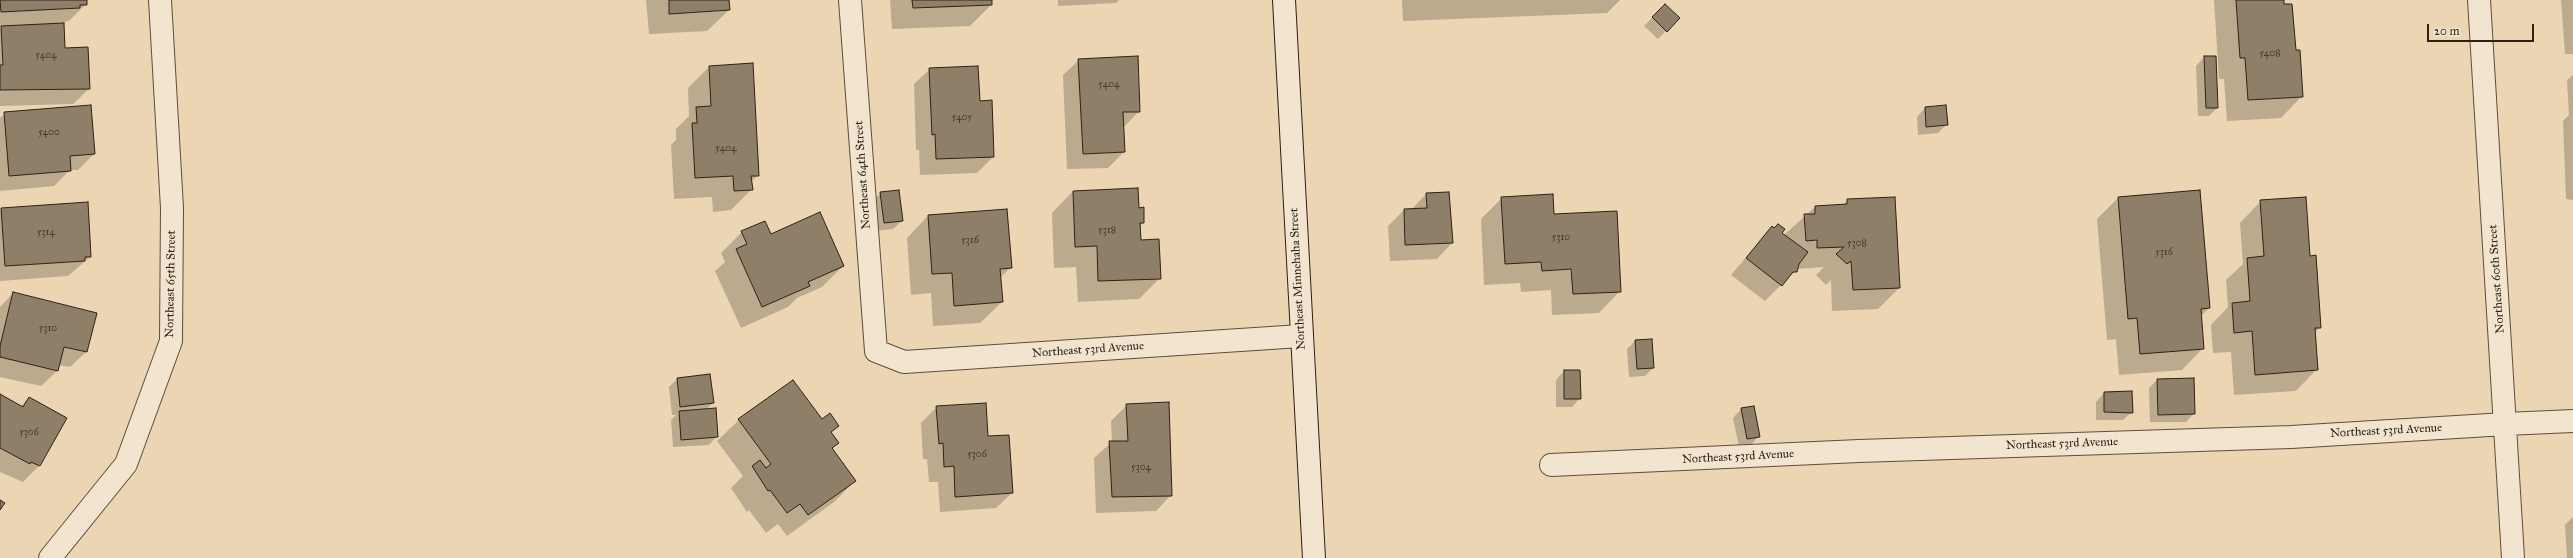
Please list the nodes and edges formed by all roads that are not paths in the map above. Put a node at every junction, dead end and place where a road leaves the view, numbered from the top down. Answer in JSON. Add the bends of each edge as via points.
{"nodes":[{"id":1,"x":160,"y":0,"type":"edge"},
{"id":2,"x":850,"y":0,"type":"edge"},
{"id":3,"x":1284,"y":0,"type":"edge"},
{"id":4,"x":2479,"y":0,"type":"edge"},
{"id":5,"x":1301,"y":336,"type":"junction"},
{"id":6,"x":876,"y":351,"type":"joint"},
{"id":7,"x":2573,"y":422,"type":"edge"},
{"id":8,"x":2506,"y":424,"type":"junction"},
{"id":9,"x":1551,"y":465,"type":"dead end"},
{"id":10,"x":50,"y":558,"type":"edge"},
{"id":11,"x":1314,"y":558,"type":"edge"},
{"id":12,"x":2513,"y":558,"type":"edge"}],
"edges":[{"from":1,"to":10,"type":"street","name":"Northeast 65th Street","via":[[172,208],[171,341],[126,464]]},
{"from":2,"to":6,"type":"street","name":"Northeast 64th Street"},
{"from":3,"to":5,"type":"street","name":"Northeast Minnehaha Street"},
{"from":4,"to":8,"type":"street","name":"Northeast 60th Street"},
{"from":5,"to":6,"type":"street","name":"Northeast 53rd Avenue","via":[[904,362]]},
{"from":5,"to":11,"type":"street","name":"Northeast Minnehaha Street"},
{"from":7,"to":8,"type":"street","name":"Northeast 53rd Avenue"},
{"from":8,"to":9,"type":"street","name":"Northeast 53rd Avenue","via":[[2291,436]]},
{"from":8,"to":12,"type":"street","name":"Northeast 60th Street"}]}
